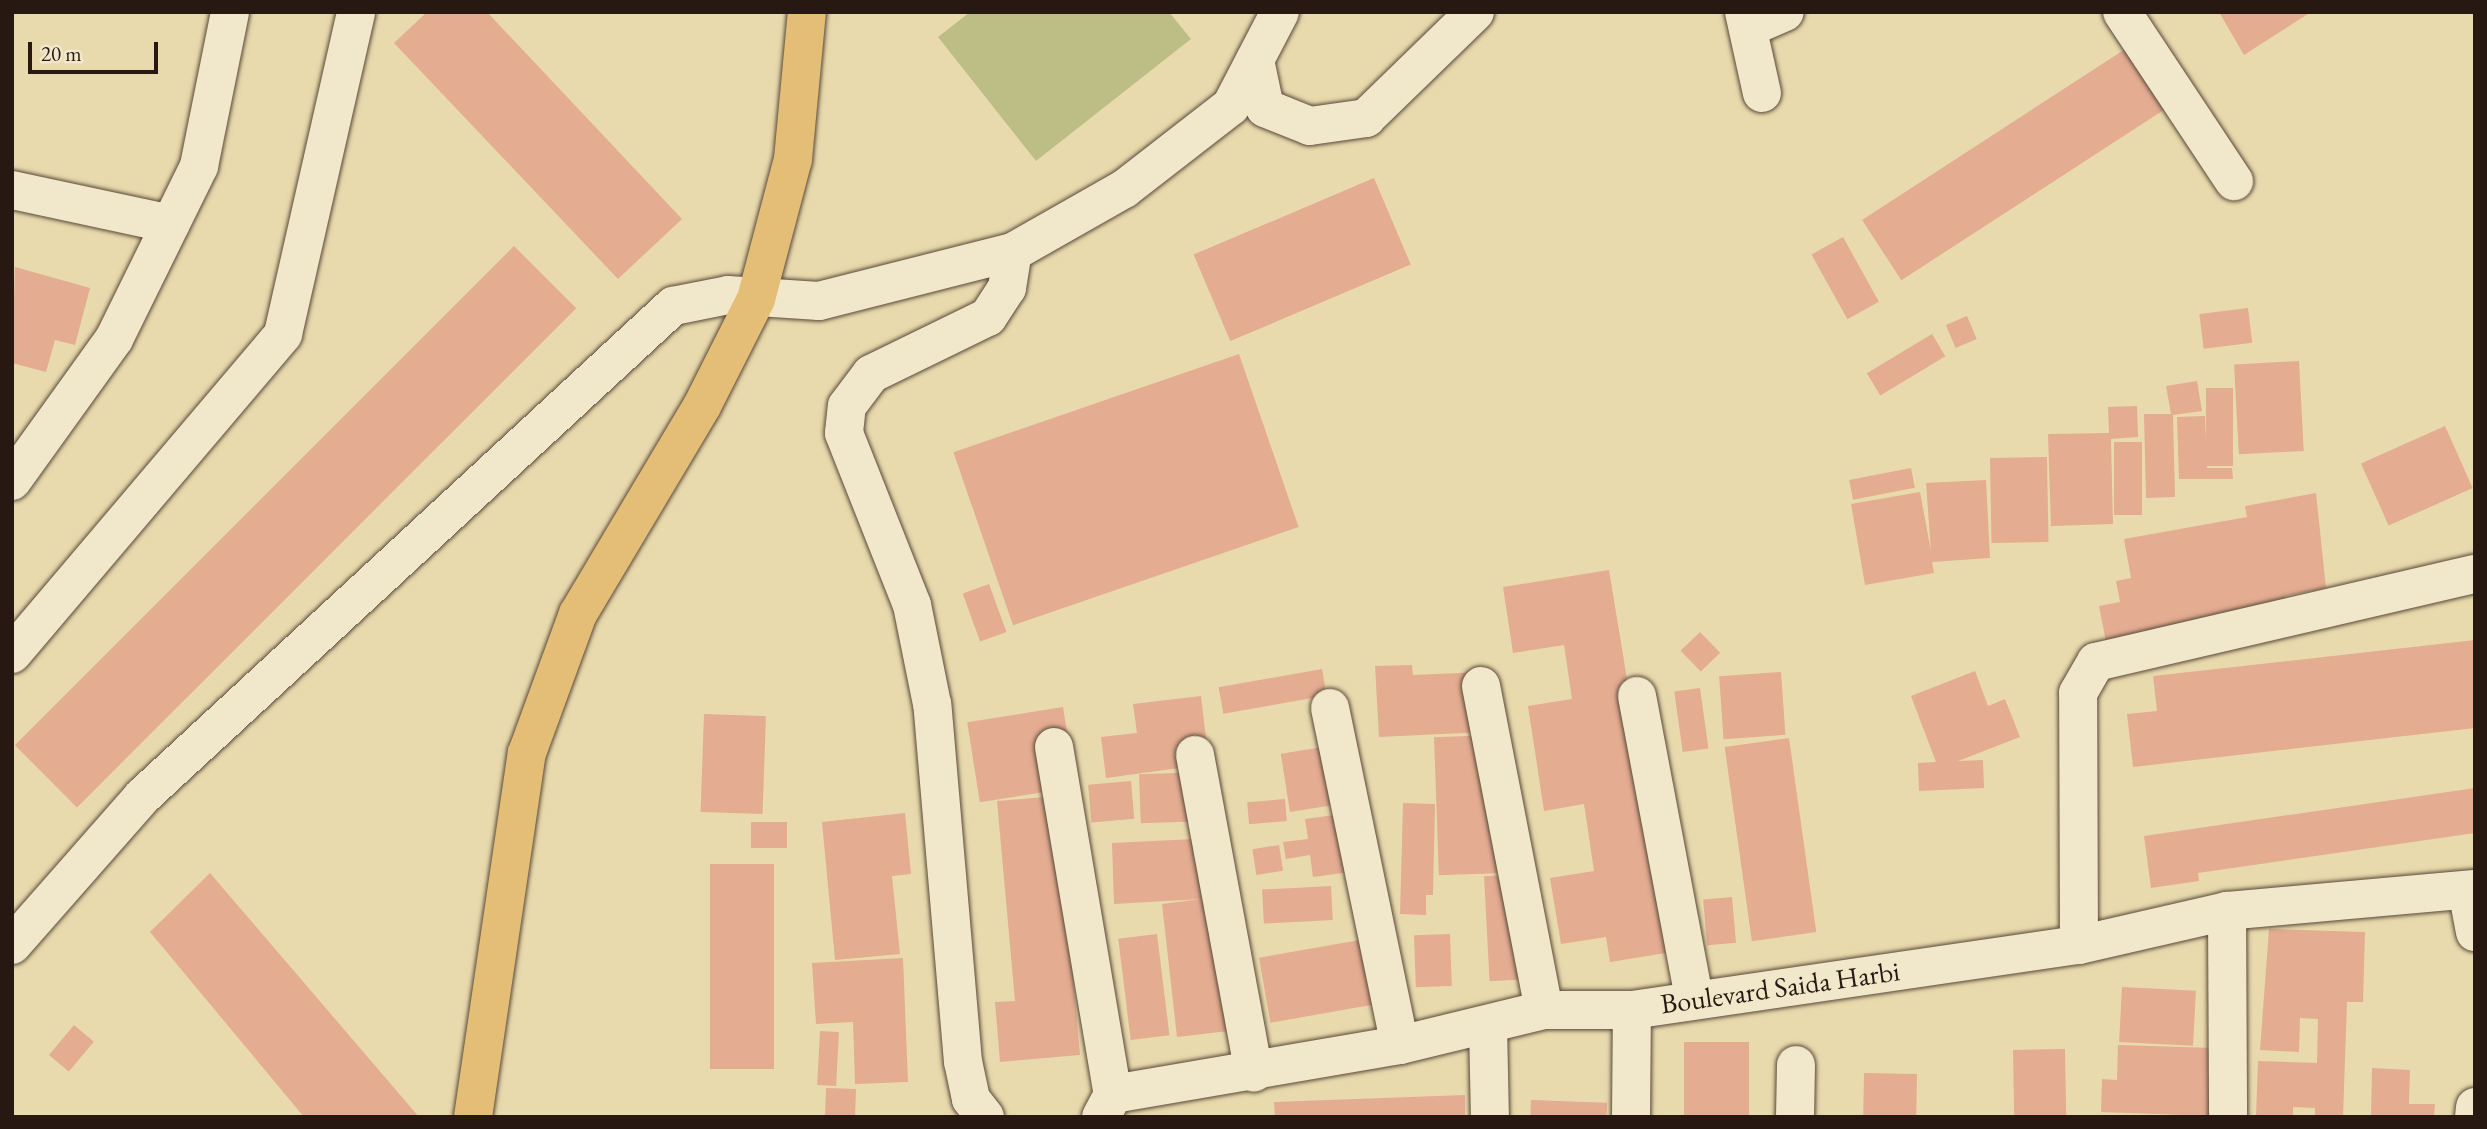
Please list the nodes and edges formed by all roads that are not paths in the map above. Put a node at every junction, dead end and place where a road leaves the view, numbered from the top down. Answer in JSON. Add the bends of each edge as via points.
{"nodes":[{"id":1,"x":230,"y":12,"type":"edge"},
{"id":2,"x":355,"y":12,"type":"edge"},
{"id":3,"x":807,"y":12,"type":"edge"},
{"id":4,"x":1280,"y":12,"type":"edge"},
{"id":5,"x":1475,"y":12,"type":"edge"},
{"id":6,"x":1785,"y":12,"type":"edge"},
{"id":7,"x":2122,"y":12,"type":"edge"},
{"id":8,"x":1746,"y":20,"type":"edge"},
{"id":9,"x":1255,"y":60,"type":"junction"},
{"id":10,"x":1762,"y":93,"type":"dead end"},
{"id":11,"x":2234,"y":181,"type":"dead end"},
{"id":12,"x":12,"y":190,"type":"edge"},
{"id":13,"x":170,"y":223,"type":"junction"},
{"id":14,"x":1013,"y":252,"type":"junction"},
{"id":15,"x":756,"y":299,"type":"junction"},
{"id":16,"x":19,"y":461,"type":"edge"},
{"id":17,"x":2475,"y":574,"type":"edge"},
{"id":18,"x":12,"y":654,"type":"edge"},
{"id":19,"x":1481,"y":686,"type":"dead end"},
{"id":20,"x":1637,"y":696,"type":"dead end"},
{"id":21,"x":1330,"y":708,"type":"dead end"},
{"id":22,"x":1054,"y":747,"type":"dead end"},
{"id":23,"x":1195,"y":755,"type":"dead end"},
{"id":24,"x":2471,"y":889,"type":"edge"},
{"id":25,"x":2227,"y":911,"type":"junction"},
{"id":26,"x":2475,"y":932,"type":"edge"},
{"id":27,"x":12,"y":945,"type":"edge"},
{"id":28,"x":2079,"y":945,"type":"junction"},
{"id":29,"x":1694,"y":997,"type":"junction"},
{"id":30,"x":1544,"y":1010,"type":"junction"},
{"id":31,"x":1632,"y":1010,"type":"junction"},
{"id":32,"x":1488,"y":1025,"type":"junction"},
{"id":33,"x":1400,"y":1045,"type":"junction"},
{"id":34,"x":1796,"y":1065,"type":"dead end"},
{"id":35,"x":1254,"y":1073,"type":"junction"},
{"id":36,"x":1107,"y":1105,"type":"edge"},
{"id":37,"x":2475,"y":1107,"type":"edge"},
{"id":38,"x":473,"y":1117,"type":"edge"},
{"id":39,"x":985,"y":1117,"type":"edge"},
{"id":40,"x":1490,"y":1117,"type":"edge"},
{"id":41,"x":1631,"y":1117,"type":"edge"},
{"id":42,"x":1795,"y":1117,"type":"edge"},
{"id":43,"x":2228,"y":1117,"type":"edge"},
{"id":44,"x":2474,"y":1117,"type":"edge"}],
"edges":[{"from":1,"to":13,"type":"street","via":[[199,166]]},
{"from":2,"to":18,"type":"street","via":[[283,334]]},
{"from":3,"to":15,"type":"main road","via":[[793,159]]},
{"from":4,"to":9,"type":"street"},
{"from":5,"to":9,"type":"street","via":[[1366,118],[1310,126],[1265,108]]},
{"from":6,"to":8,"type":"street"},
{"from":7,"to":11,"type":"street"},
{"from":8,"to":10,"type":"street"},
{"from":9,"to":14,"type":"street","via":[[1231,106],[1124,189]]},
{"from":12,"to":13,"type":"street"},
{"from":13,"to":16,"type":"street","via":[[114,340]]},
{"from":14,"to":15,"type":"street","via":[[819,301]]},
{"from":14,"to":39,"type":"street","via":[[1007,288],[988,317],[871,374],[853,394],[844,433],[914,617],[932,704],[963,1062],[971,1099]]},
{"from":15,"to":27,"type":"street","via":[[728,295],[673,306],[143,796]]},
{"from":15,"to":38,"type":"main road","via":[[702,406],[578,614],[527,752]]},
{"from":17,"to":28,"type":"street","via":[[2096,662],[2078,693]]},
{"from":19,"to":30,"type":"street"},
{"from":20,"to":29,"type":"street"},
{"from":21,"to":33,"type":"street"},
{"from":22,"to":36,"type":"street"},
{"from":23,"to":35,"type":"street"},
{"from":24,"to":25,"type":"street","name":"Boulevard Saida Harbi"},
{"from":24,"to":26,"type":"street"},
{"from":25,"to":28,"type":"street","name":"Boulevard Saida Harbi"},
{"from":25,"to":43,"type":"street"},
{"from":28,"to":29,"type":"street","name":"Boulevard Saida Harbi"},
{"from":29,"to":31,"type":"street","name":"Boulevard Saida Harbi"},
{"from":30,"to":31,"type":"street","name":"Boulevard Saida Harbi"},
{"from":30,"to":32,"type":"street","name":"Boulevard Saida Harbi"},
{"from":31,"to":41,"type":"street"},
{"from":32,"to":33,"type":"street","name":"Boulevard Saida Harbi"},
{"from":32,"to":40,"type":"street"},
{"from":33,"to":35,"type":"street","name":"Boulevard Saida Harbi"},
{"from":34,"to":42,"type":"street"},
{"from":35,"to":36,"type":"street","name":"Boulevard Saida Harbi"},
{"from":37,"to":44,"type":"street"}]}
